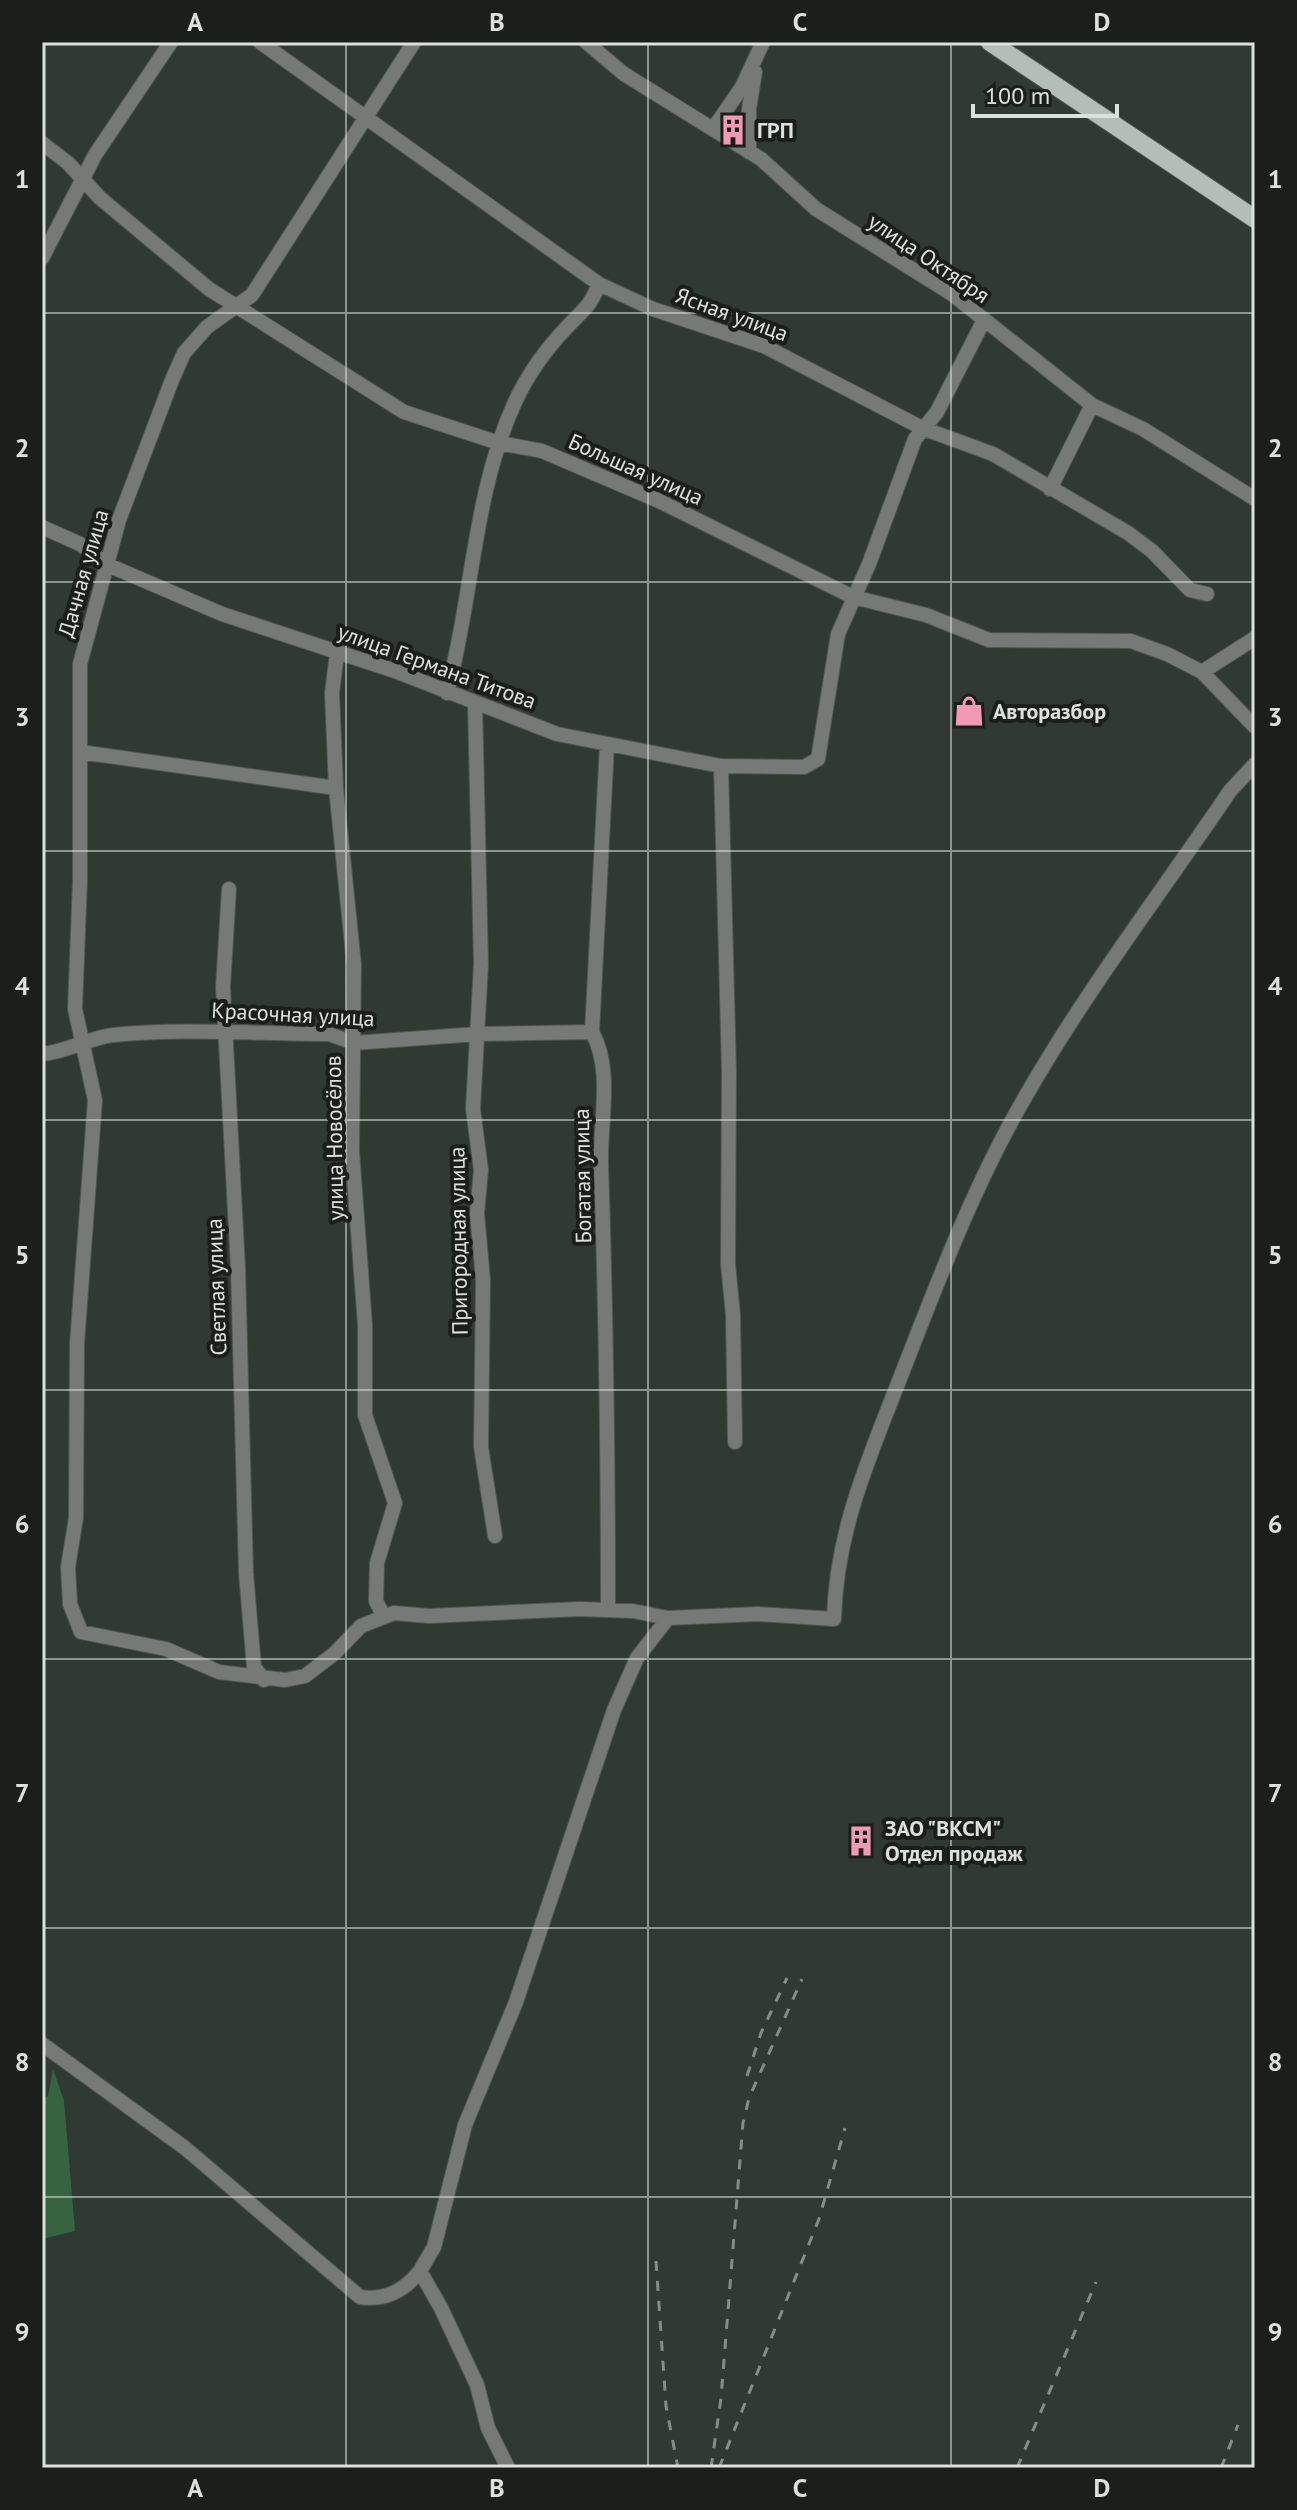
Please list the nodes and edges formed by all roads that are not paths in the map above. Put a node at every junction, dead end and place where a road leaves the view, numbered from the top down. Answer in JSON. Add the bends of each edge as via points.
{"nodes":[{"id":1,"x":171,"y":42,"type":"edge"},
{"id":2,"x":260,"y":42,"type":"edge"},
{"id":3,"x":414,"y":42,"type":"edge"},
{"id":4,"x":586,"y":42,"type":"edge"},
{"id":5,"x":990,"y":42,"type":"edge"},
{"id":6,"x":761,"y":49,"type":"edge"},
{"id":7,"x":363,"y":118,"type":"junction"},
{"id":8,"x":713,"y":129,"type":"junction"},
{"id":9,"x":42,"y":143,"type":"edge"},
{"id":10,"x":749,"y":152,"type":"junction"},
{"id":11,"x":84,"y":181,"type":"junction"},
{"id":12,"x":1255,"y":219,"type":"edge"},
{"id":13,"x":42,"y":258,"type":"edge"},
{"id":14,"x":599,"y":284,"type":"junction"},
{"id":15,"x":235,"y":306,"type":"junction"},
{"id":16,"x":984,"y":320,"type":"junction"},
{"id":17,"x":1092,"y":405,"type":"junction"},
{"id":18,"x":922,"y":428,"type":"junction"},
{"id":19,"x":499,"y":443,"type":"junction"},
{"id":20,"x":1050,"y":489,"type":"junction"},
{"id":21,"x":1255,"y":499,"type":"edge"},
{"id":22,"x":42,"y":527,"type":"edge"},
{"id":23,"x":108,"y":565,"type":"junction"},
{"id":24,"x":1207,"y":594,"type":"dead end"},
{"id":25,"x":853,"y":597,"type":"junction"},
{"id":26,"x":1255,"y":638,"type":"edge"},
{"id":27,"x":337,"y":653,"type":"junction"},
{"id":28,"x":1202,"y":672,"type":"junction"},
{"id":29,"x":447,"y":693,"type":"junction"},
{"id":30,"x":475,"y":703,"type":"junction"},
{"id":31,"x":1255,"y":727,"type":"edge"},
{"id":32,"x":607,"y":745,"type":"junction"},
{"id":33,"x":80,"y":752,"type":"junction"},
{"id":34,"x":1255,"y":764,"type":"edge"},
{"id":35,"x":721,"y":766,"type":"junction"},
{"id":36,"x":336,"y":788,"type":"junction"},
{"id":37,"x":229,"y":889,"type":"dead end"},
{"id":38,"x":592,"y":1032,"type":"junction"},
{"id":39,"x":227,"y":1033,"type":"junction"},
{"id":40,"x":477,"y":1034,"type":"junction"},
{"id":41,"x":354,"y":1043,"type":"junction"},
{"id":42,"x":81,"y":1044,"type":"junction"},
{"id":43,"x":42,"y":1054,"type":"edge"},
{"id":44,"x":735,"y":1442,"type":"dead end"},
{"id":45,"x":495,"y":1536,"type":"dead end"},
{"id":46,"x":608,"y":1609,"type":"junction"},
{"id":47,"x":383,"y":1615,"type":"junction"},
{"id":48,"x":668,"y":1618,"type":"junction"},
{"id":49,"x":264,"y":1680,"type":"junction"},
{"id":50,"x":42,"y":2044,"type":"edge"},
{"id":51,"x":420,"y":2271,"type":"junction"},
{"id":52,"x":508,"y":2468,"type":"edge"}],
"edges":[{"from":1,"to":11,"type":"street","via":[[95,155]]},
{"from":2,"to":7,"type":"street","name":"Ясная улица"},
{"from":3,"to":7,"type":"street","name":"Дачная улица"},
{"from":4,"to":8,"type":"street","name":"улица Октября","via":[[624,74]]},
{"from":5,"to":12,"type":"main road"},
{"from":6,"to":8,"type":"street"},
{"from":6,"to":10,"type":"street","via":[[749,109]]},
{"from":7,"to":14,"type":"street","name":"Ясная улица"},
{"from":7,"to":15,"type":"street","name":"Дачная улица","via":[[252,295]]},
{"from":8,"to":10,"type":"street","name":"улица Октября"},
{"from":9,"to":11,"type":"street","name":"Большая улица"},
{"from":10,"to":16,"type":"street","name":"улица Октября","via":[[816,209],[952,294]]},
{"from":11,"to":13,"type":"street"},
{"from":11,"to":15,"type":"street","name":"Большая улица"},
{"from":14,"to":18,"type":"street","name":"Ясная улица","via":[[653,309],[764,346]]},
{"from":14,"to":19,"type":"street","via":[[590,306],[567,326],[516,400]]},
{"from":15,"to":19,"type":"street","name":"Большая улица","via":[[404,412]]},
{"from":15,"to":23,"type":"street","name":"Дачная улица","via":[[184,353],[119,520]]},
{"from":16,"to":17,"type":"street","name":"улица Октября"},
{"from":16,"to":18,"type":"street","via":[[937,412]]},
{"from":17,"to":20,"type":"street"},
{"from":17,"to":21,"type":"street","name":"улица Октября","via":[[1143,429]]},
{"from":18,"to":20,"type":"street","name":"Ясная улица","via":[[993,454]]},
{"from":18,"to":25,"type":"street"},
{"from":19,"to":25,"type":"street","name":"Большая улица","via":[[542,451],[646,495]]},
{"from":19,"to":29,"type":"street","via":[[488,473],[463,636]]},
{"from":20,"to":24,"type":"street","name":"Ясная улица","via":[[1128,533],[1190,590]]},
{"from":22,"to":23,"type":"street","name":"улица Германа Титова","via":[[80,544]]},
{"from":23,"to":27,"type":"street","name":"улица Германа Титова","via":[[222,614]]},
{"from":23,"to":33,"type":"street","name":"Дачная улица","via":[[80,664]]},
{"from":25,"to":28,"type":"street","name":"Большая улица","via":[[926,615],[989,640],[1131,641]]},
{"from":25,"to":35,"type":"street","name":"улица Германа Титова","via":[[832,658],[818,759],[804,767]]},
{"from":26,"to":28,"type":"street"},
{"from":27,"to":29,"type":"street","name":"улица Германа Титова"},
{"from":27,"to":36,"type":"street","name":"улица Новосёлов","via":[[332,693]]},
{"from":28,"to":31,"type":"street","name":"Большая улица"},
{"from":29,"to":30,"type":"street","name":"улица Германа Титова"},
{"from":30,"to":32,"type":"street","name":"улица Германа Титова","via":[[557,734]]},
{"from":30,"to":40,"type":"street","name":"Пригородная улица","via":[[481,964]]},
{"from":32,"to":35,"type":"street","name":"улица Германа Титова"},
{"from":32,"to":38,"type":"street","name":"Богатая улица"},
{"from":33,"to":36,"type":"street"},
{"from":33,"to":42,"type":"street","name":"Дачная улица","via":[[75,1009]]},
{"from":34,"to":48,"type":"street","via":[[1230,791],[1097,987],[1004,1136],[934,1291],[858,1486],[835,1575],[834,1619],[758,1614]]},
{"from":35,"to":44,"type":"street"},
{"from":36,"to":41,"type":"street","name":"улица Новосёлов","via":[[354,965]]},
{"from":37,"to":39,"type":"street","name":"Светлая улица","via":[[223,987]]},
{"from":38,"to":40,"type":"street","name":"Красочная улица"},
{"from":38,"to":46,"type":"street","name":"Богатая улица","via":[[603,1052]]},
{"from":39,"to":41,"type":"street","name":"Красочная улица","via":[[329,1034]]},
{"from":39,"to":42,"type":"street","name":"Красочная улица","via":[[170,1031],[108,1036]]},
{"from":39,"to":49,"type":"street","name":"Светлая улица","via":[[246,1573],[254,1667]]},
{"from":40,"to":41,"type":"street","name":"Красочная улица"},
{"from":40,"to":45,"type":"street","name":"Пригородная улица","via":[[473,1109],[481,1170],[481,1447]]},
{"from":41,"to":47,"type":"street","name":"улица Новосёлов","via":[[352,1151],[365,1325],[365,1415],[395,1503],[377,1563],[376,1601]]},
{"from":42,"to":43,"type":"street","name":"Красочная улица"},
{"from":42,"to":49,"type":"street","name":"Дачная улица","via":[[95,1100],[77,1344],[70,1604],[81,1632],[166,1649],[219,1672]]},
{"from":46,"to":47,"type":"street"},
{"from":46,"to":48,"type":"street"},
{"from":47,"to":49,"type":"street","via":[[361,1626],[305,1676]]},
{"from":48,"to":51,"type":"street","via":[[637,1658],[614,1710],[516,2002],[465,2125],[434,2247]]},
{"from":50,"to":51,"type":"street","via":[[185,2148],[360,2297],[396,2292]]},
{"from":51,"to":52,"type":"street","via":[[477,2385],[488,2428]]}]}
